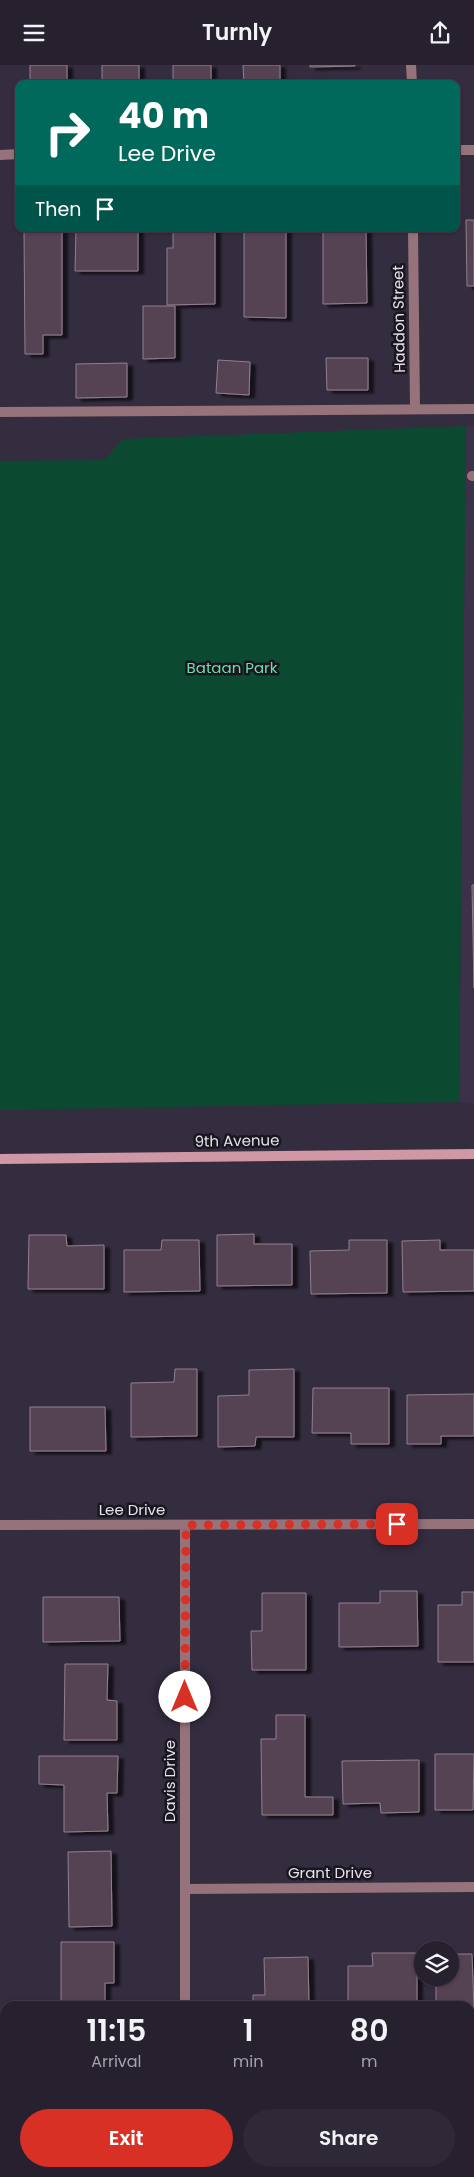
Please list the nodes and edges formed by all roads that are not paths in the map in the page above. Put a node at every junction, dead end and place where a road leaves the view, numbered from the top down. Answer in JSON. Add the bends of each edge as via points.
{"nodes":[{"id":1,"x":411,"y":65,"type":"edge"},
{"id":2,"x":412,"y":80,"type":"edge"},
{"id":3,"x":460,"y":150,"type":"edge"},
{"id":4,"x":474,"y":150,"type":"edge"},
{"id":5,"x":15,"y":154,"type":"edge"},
{"id":6,"x":0,"y":155,"type":"edge"},
{"id":7,"x":413,"y":232,"type":"edge"},
{"id":8,"x":415,"y":409,"type":"junction"},
{"id":9,"x":474,"y":409,"type":"edge"},
{"id":10,"x":0,"y":412,"type":"edge"},
{"id":11,"x":474,"y":1154,"type":"edge"},
{"id":12,"x":0,"y":1159,"type":"edge"},
{"id":13,"x":474,"y":1524,"type":"edge"},
{"id":14,"x":0,"y":1525,"type":"edge"},
{"id":15,"x":186,"y":1525,"type":"junction"},
{"id":16,"x":474,"y":1887,"type":"edge"},
{"id":17,"x":185,"y":1889,"type":"junction"},
{"id":18,"x":185,"y":2001,"type":"edge"}],
"edges":[{"from":1,"to":2,"type":"street"},
{"from":3,"to":4,"type":"street"},
{"from":5,"to":6,"type":"street"},
{"from":7,"to":8,"type":"street","name":"Haddon Street"},
{"from":8,"to":9,"type":"street"},
{"from":8,"to":10,"type":"street"},
{"from":11,"to":12,"type":"street","name":"9th Avenue"},
{"from":13,"to":15,"type":"street","name":"Lee Drive"},
{"from":14,"to":15,"type":"street","name":"Lee Drive"},
{"from":15,"to":17,"type":"street","name":"Davis Drive"},
{"from":16,"to":17,"type":"street","name":"Grant Drive"},
{"from":17,"to":18,"type":"street","name":"Davis Drive"}]}
